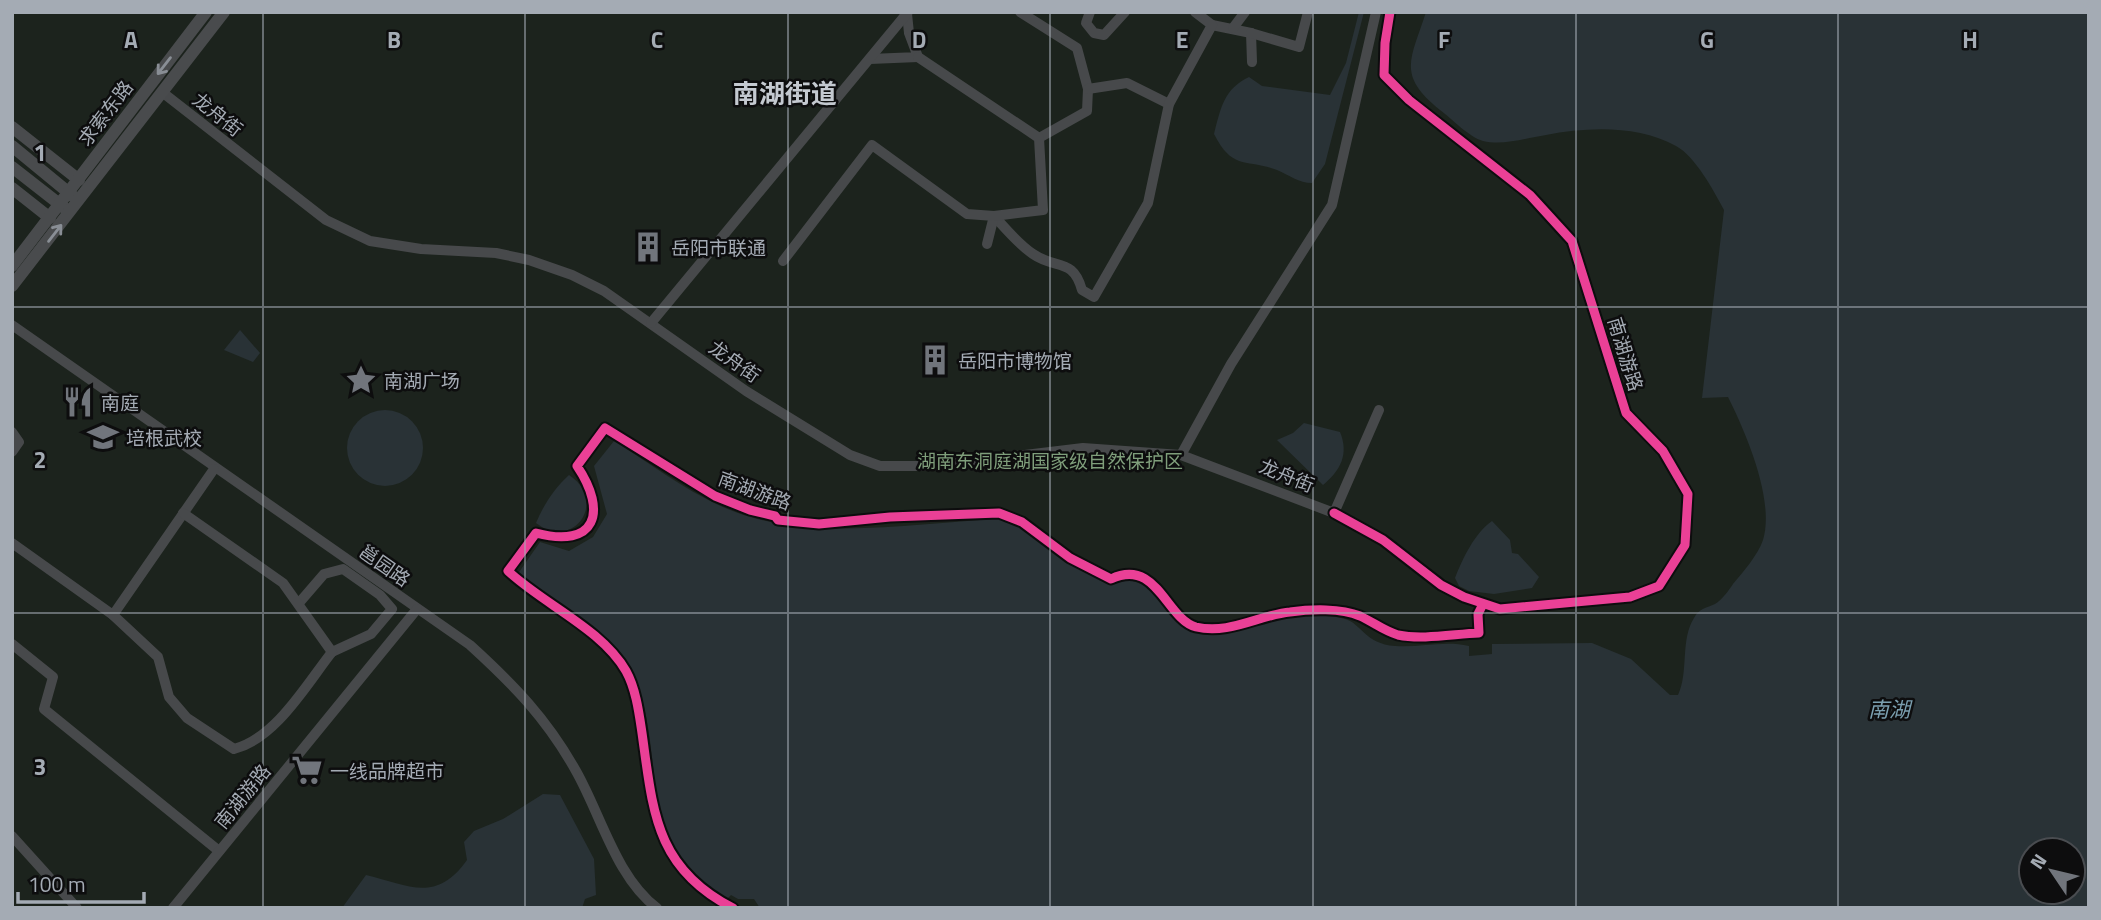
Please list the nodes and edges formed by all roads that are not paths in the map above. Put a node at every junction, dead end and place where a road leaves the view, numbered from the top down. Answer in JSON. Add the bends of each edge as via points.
{"nodes":[{"id":1,"x":206,"y":12,"type":"edge"},
{"id":2,"x":223,"y":12,"type":"edge"},
{"id":3,"x":1020,"y":12,"type":"edge"},
{"id":4,"x":1090,"y":12,"type":"edge"},
{"id":5,"x":1125,"y":12,"type":"edge"},
{"id":6,"x":1195,"y":12,"type":"edge"},
{"id":7,"x":1245,"y":12,"type":"edge"},
{"id":8,"x":1308,"y":12,"type":"edge"},
{"id":9,"x":1376,"y":12,"type":"edge"},
{"id":10,"x":908,"y":13,"type":"edge"},
{"id":11,"x":1213,"y":25,"type":"junction"},
{"id":12,"x":1233,"y":28,"type":"junction"},
{"id":13,"x":1251,"y":33,"type":"junction"},
{"id":14,"x":918,"y":57,"type":"junction"},
{"id":15,"x":870,"y":59,"type":"junction"},
{"id":16,"x":1252,"y":62,"type":"dead end"},
{"id":17,"x":1088,"y":89,"type":"junction"},
{"id":18,"x":162,"y":92,"type":"junction"},
{"id":19,"x":1170,"y":104,"type":"junction"},
{"id":20,"x":12,"y":127,"type":"edge"},
{"id":21,"x":1040,"y":138,"type":"junction"},
{"id":22,"x":12,"y":146,"type":"edge"},
{"id":23,"x":12,"y":167,"type":"edge"},
{"id":24,"x":79,"y":180,"type":"junction"},
{"id":25,"x":12,"y":188,"type":"edge"},
{"id":26,"x":75,"y":197,"type":"junction"},
{"id":27,"x":66,"y":209,"type":"junction"},
{"id":28,"x":994,"y":216,"type":"junction"},
{"id":29,"x":50,"y":218,"type":"junction"},
{"id":30,"x":987,"y":244,"type":"dead end"},
{"id":31,"x":783,"y":261,"type":"dead end"},
{"id":32,"x":12,"y":266,"type":"edge"},
{"id":33,"x":12,"y":286,"type":"edge"},
{"id":34,"x":651,"y":323,"type":"junction"},
{"id":35,"x":12,"y":326,"type":"edge"},
{"id":36,"x":1379,"y":410,"type":"dead end"},
{"id":37,"x":12,"y":432,"type":"edge"},
{"id":38,"x":12,"y":452,"type":"edge"},
{"id":39,"x":1181,"y":455,"type":"junction"},
{"id":40,"x":214,"y":468,"type":"junction"},
{"id":41,"x":183,"y":513,"type":"junction"},
{"id":42,"x":12,"y":543,"type":"edge"},
{"id":43,"x":299,"y":603,"type":"junction"},
{"id":44,"x":417,"y":609,"type":"junction"},
{"id":45,"x":113,"y":615,"type":"junction"},
{"id":46,"x":12,"y":644,"type":"edge"},
{"id":47,"x":332,"y":652,"type":"junction"},
{"id":48,"x":12,"y":836,"type":"edge"},
{"id":49,"x":219,"y":851,"type":"junction"},
{"id":50,"x":77,"y":908,"type":"edge"},
{"id":51,"x":173,"y":908,"type":"edge"},
{"id":52,"x":657,"y":908,"type":"edge"}],
"edges":[{"from":1,"to":24,"type":"main road","name":"求索东路","one_way":true},
{"from":2,"to":18,"type":"main road","name":"求索东路"},
{"from":3,"to":17,"type":"street","via":[[1077,48]]},
{"from":4,"to":5,"type":"street","via":[[1086,23],[1094,33],[1104,35]]},
{"from":6,"to":11,"type":"street"},
{"from":7,"to":12,"type":"street"},
{"from":8,"to":13,"type":"street","via":[[1299,47]]},
{"from":9,"to":39,"type":"street","via":[[1332,205],[1231,364]]},
{"from":10,"to":14,"type":"street"},
{"from":10,"to":15,"type":"street"},
{"from":11,"to":12,"type":"street"},
{"from":11,"to":19,"type":"street"},
{"from":12,"to":13,"type":"street"},
{"from":13,"to":16,"type":"street"},
{"from":14,"to":15,"type":"street"},
{"from":14,"to":21,"type":"street"},
{"from":15,"to":34,"type":"street"},
{"from":17,"to":19,"type":"street","via":[[1127,83]]},
{"from":17,"to":21,"type":"street","via":[[1087,111]]},
{"from":18,"to":26,"type":"main road","name":"求索东路"},
{"from":18,"to":34,"type":"street","name":"龙舟街","via":[[326,220],[370,241],[529,260],[604,291]]},
{"from":19,"to":28,"type":"street","via":[[1148,203],[1094,297],[1082,290],[1078,276],[1067,265],[1035,256]]},
{"from":20,"to":24,"type":"main road"},
{"from":21,"to":28,"type":"street","via":[[1043,210]]},
{"from":22,"to":26,"type":"main road"},
{"from":23,"to":27,"type":"main road"},
{"from":24,"to":26,"type":"main road","name":"求索东路"},
{"from":25,"to":29,"type":"main road"},
{"from":26,"to":27,"type":"main road","name":"求索东路"},
{"from":27,"to":29,"type":"main road"},
{"from":33,"to":27,"type":"main road","one_way":true},
{"from":28,"to":30,"type":"street"},
{"from":28,"to":31,"type":"street","via":[[967,214],[872,145]]},
{"from":29,"to":32,"type":"main road"},
{"from":34,"to":39,"type":"street","name":"龙舟街","via":[[746,391],[850,455],[880,466],[931,466],[1083,449]]},
{"from":35,"to":40,"type":"street","name":"邕园路"},
{"from":36,"to":39,"type":"street","name":"龙舟街","via":[[1334,513]]},
{"from":37,"to":38,"type":"street","via":[[19,442]]},
{"from":40,"to":41,"type":"street"},
{"from":40,"to":44,"type":"street","name":"邕园路"},
{"from":41,"to":43,"type":"street","via":[[274,576]]},
{"from":41,"to":45,"type":"street"},
{"from":42,"to":45,"type":"street"},
{"from":43,"to":47,"type":"street"},
{"from":43,"to":47,"type":"street","via":[[324,574],[343,569],[392,609],[371,634]]},
{"from":44,"to":49,"type":"street","name":"南湖游路"},
{"from":44,"to":52,"type":"street","name":"邕园路","via":[[470,645],[520,690],[549,726],[638,893]]},
{"from":45,"to":47,"type":"street","via":[[158,657],[169,697],[187,719],[234,749],[251,745],[284,713]]},
{"from":46,"to":49,"type":"street","via":[[53,677],[44,709]]},
{"from":48,"to":50,"type":"street"},
{"from":49,"to":51,"type":"street","name":"南湖游路"}]}
